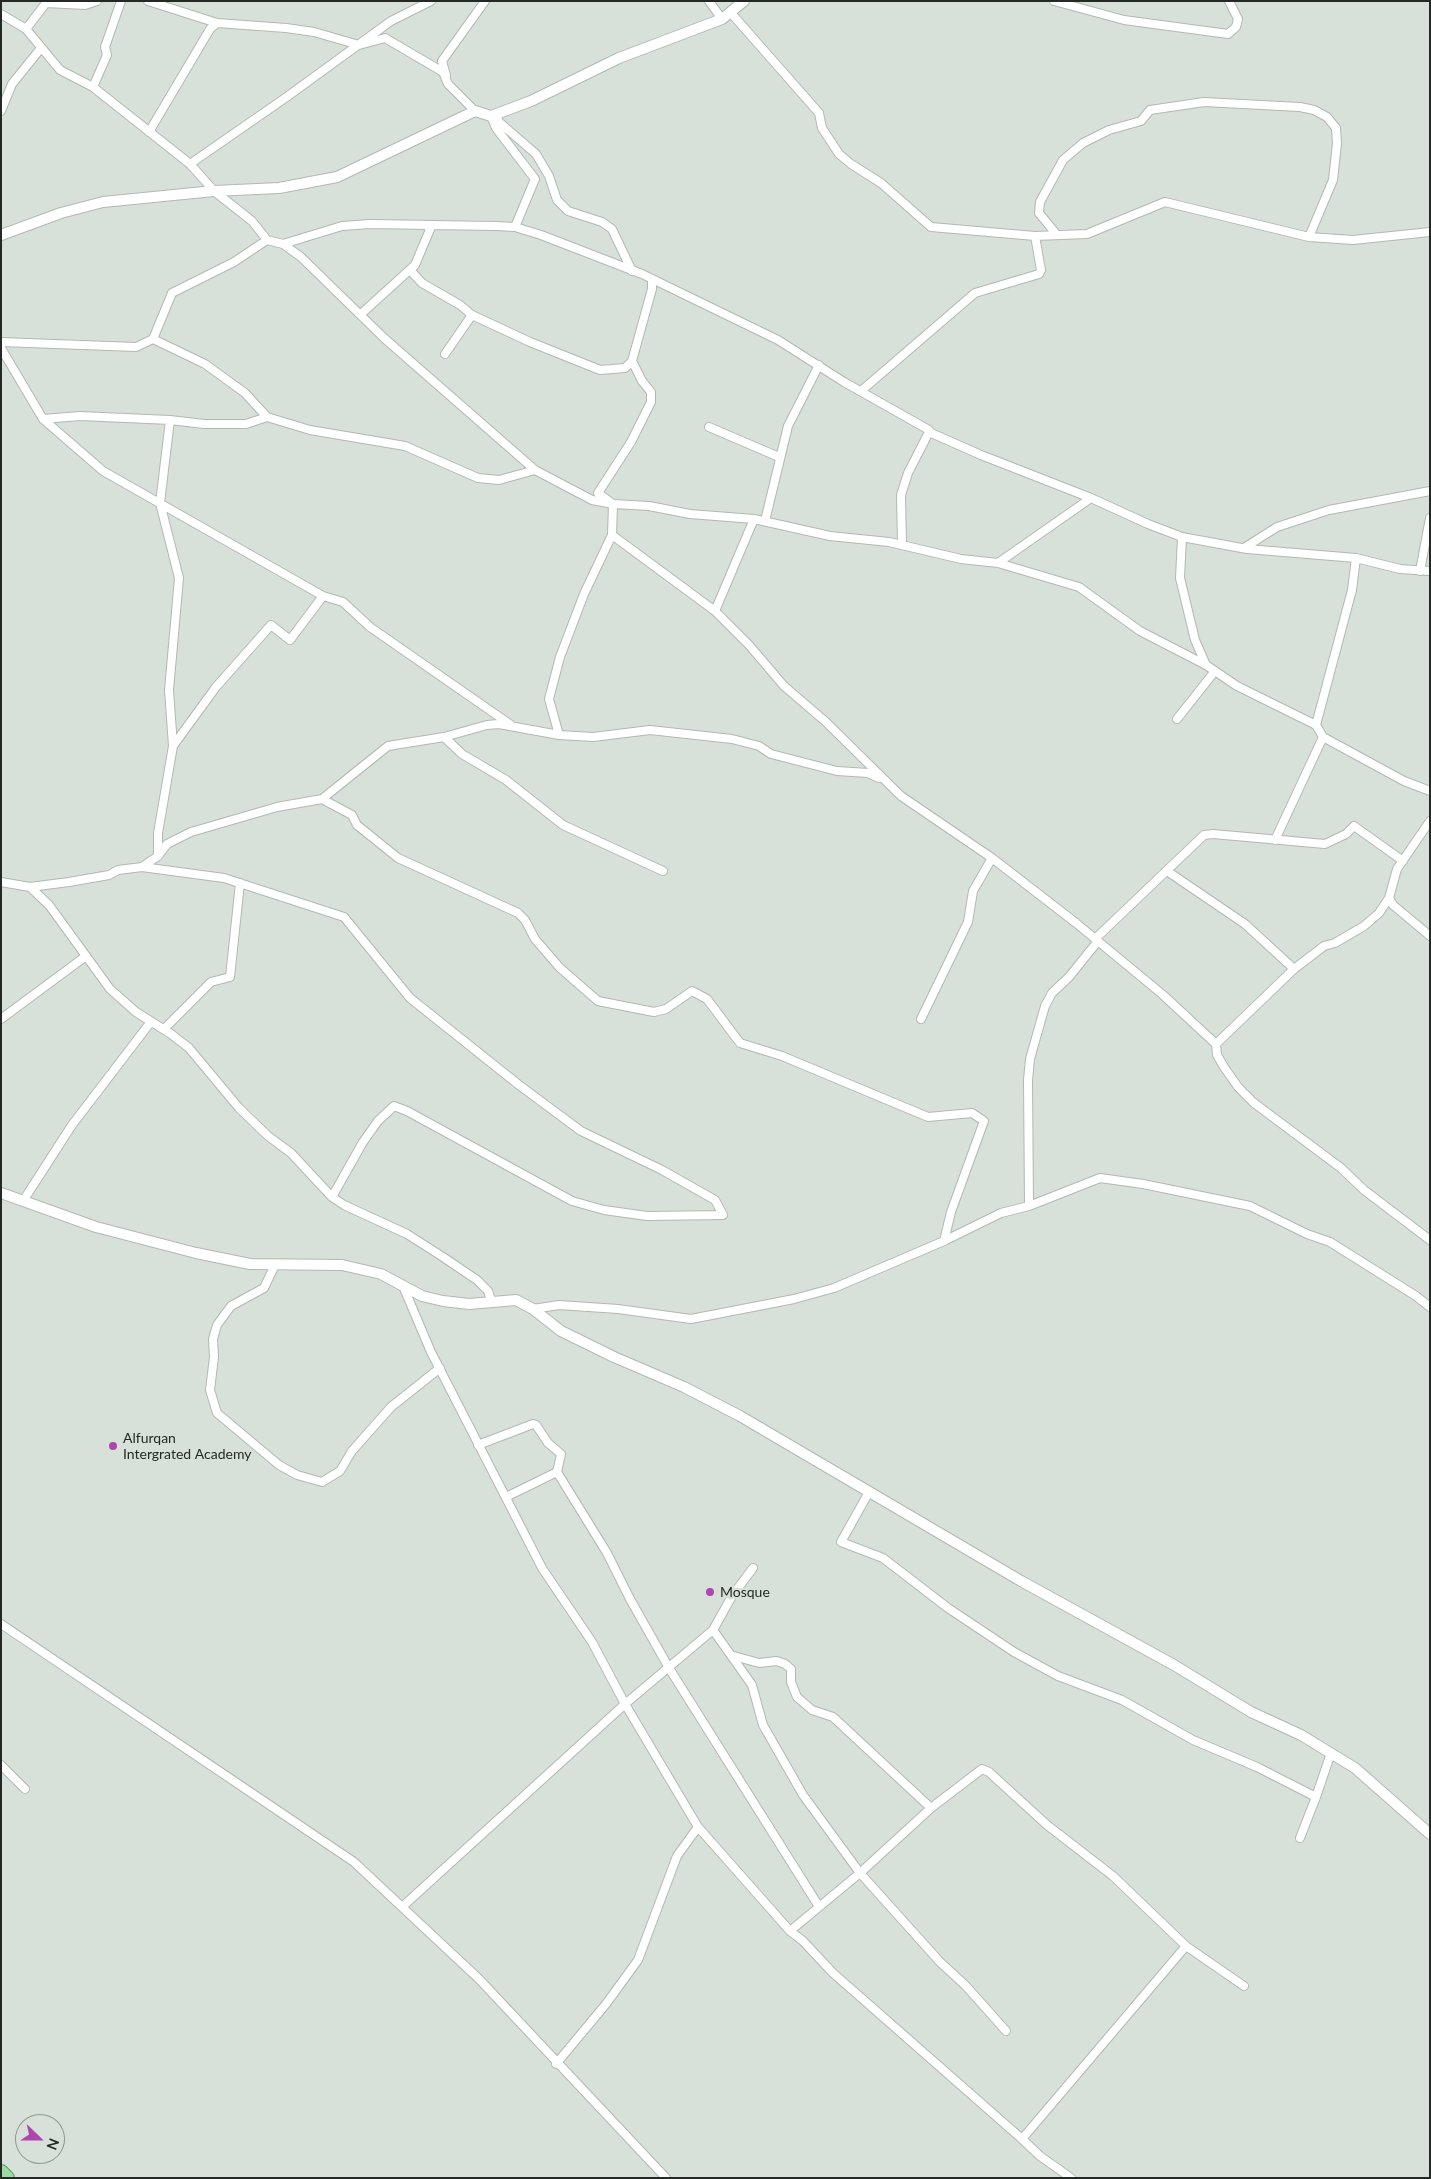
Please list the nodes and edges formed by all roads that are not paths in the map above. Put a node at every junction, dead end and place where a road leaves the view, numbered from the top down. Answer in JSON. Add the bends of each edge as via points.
{"nodes":[{"id":1,"x":97,"y":1,"type":"edge"},
{"id":2,"x":121,"y":1,"type":"edge"},
{"id":3,"x":148,"y":1,"type":"edge"},
{"id":4,"x":431,"y":1,"type":"edge"},
{"id":5,"x":485,"y":1,"type":"edge"},
{"id":6,"x":709,"y":1,"type":"edge"},
{"id":7,"x":744,"y":1,"type":"edge"},
{"id":8,"x":1054,"y":1,"type":"edge"},
{"id":9,"x":1229,"y":1,"type":"edge"},
{"id":10,"x":46,"y":2,"type":"edge"},
{"id":11,"x":1,"y":14,"type":"edge"},
{"id":12,"x":726,"y":16,"type":"junction"},
{"id":13,"x":217,"y":23,"type":"junction"},
{"id":14,"x":26,"y":29,"type":"junction"},
{"id":15,"x":359,"y":45,"type":"junction"},
{"id":16,"x":41,"y":48,"type":"junction"},
{"id":17,"x":448,"y":84,"type":"junction"},
{"id":18,"x":93,"y":87,"type":"junction"},
{"id":19,"x":1,"y":110,"type":"edge"},
{"id":20,"x":475,"y":111,"type":"junction"},
{"id":21,"x":493,"y":115,"type":"junction"},
{"id":22,"x":149,"y":132,"type":"junction"},
{"id":23,"x":190,"y":164,"type":"junction"},
{"id":24,"x":214,"y":191,"type":"junction"},
{"id":25,"x":422,"y":224,"type":"junction"},
{"id":26,"x":515,"y":227,"type":"junction"},
{"id":27,"x":1430,"y":232,"type":"edge"},
{"id":28,"x":1,"y":235,"type":"edge"},
{"id":29,"x":1058,"y":235,"type":"junction"},
{"id":30,"x":1035,"y":236,"type":"junction"},
{"id":31,"x":1309,"y":237,"type":"junction"},
{"id":32,"x":266,"y":240,"type":"junction"},
{"id":33,"x":283,"y":244,"type":"junction"},
{"id":34,"x":410,"y":270,"type":"junction"},
{"id":35,"x":632,"y":271,"type":"junction"},
{"id":36,"x":642,"y":274,"type":"junction"},
{"id":37,"x":361,"y":314,"type":"junction"},
{"id":38,"x":472,"y":316,"type":"junction"},
{"id":39,"x":153,"y":339,"type":"junction"},
{"id":40,"x":1,"y":342,"type":"edge"},
{"id":41,"x":1,"y":348,"type":"edge"},
{"id":42,"x":445,"y":354,"type":"dead end"},
{"id":43,"x":632,"y":361,"type":"junction"},
{"id":44,"x":819,"y":365,"type":"junction"},
{"id":45,"x":861,"y":391,"type":"junction"},
{"id":46,"x":267,"y":418,"type":"junction"},
{"id":47,"x":43,"y":419,"type":"junction"},
{"id":48,"x":170,"y":420,"type":"junction"},
{"id":49,"x":709,"y":426,"type":"dead end"},
{"id":50,"x":929,"y":432,"type":"junction"},
{"id":51,"x":779,"y":457,"type":"junction"},
{"id":52,"x":535,"y":470,"type":"junction"},
{"id":53,"x":1430,"y":491,"type":"edge"},
{"id":54,"x":1091,"y":498,"type":"junction"},
{"id":55,"x":160,"y":503,"type":"junction"},
{"id":56,"x":613,"y":504,"type":"junction"},
{"id":57,"x":1430,"y":518,"type":"edge"},
{"id":58,"x":754,"y":519,"type":"junction"},
{"id":59,"x":765,"y":521,"type":"junction"},
{"id":60,"x":612,"y":535,"type":"junction"},
{"id":61,"x":1182,"y":536,"type":"junction"},
{"id":62,"x":902,"y":545,"type":"junction"},
{"id":63,"x":1244,"y":548,"type":"junction"},
{"id":64,"x":1356,"y":558,"type":"junction"},
{"id":65,"x":998,"y":563,"type":"junction"},
{"id":66,"x":1420,"y":571,"type":"junction"},
{"id":67,"x":1430,"y":571,"type":"edge"},
{"id":68,"x":323,"y":596,"type":"junction"},
{"id":69,"x":715,"y":612,"type":"junction"},
{"id":70,"x":1206,"y":665,"type":"junction"},
{"id":71,"x":1215,"y":671,"type":"junction"},
{"id":72,"x":1177,"y":719,"type":"dead end"},
{"id":73,"x":1316,"y":725,"type":"junction"},
{"id":74,"x":515,"y":728,"type":"junction"},
{"id":75,"x":559,"y":735,"type":"junction"},
{"id":76,"x":444,"y":737,"type":"junction"},
{"id":77,"x":1323,"y":737,"type":"junction"},
{"id":78,"x":173,"y":746,"type":"junction"},
{"id":79,"x":884,"y":780,"type":"junction"},
{"id":80,"x":1430,"y":791,"type":"edge"},
{"id":81,"x":322,"y":799,"type":"junction"},
{"id":82,"x":1430,"y":821,"type":"edge"},
{"id":83,"x":1275,"y":840,"type":"junction"},
{"id":84,"x":158,"y":856,"type":"junction"},
{"id":85,"x":992,"y":858,"type":"junction"},
{"id":86,"x":1403,"y":862,"type":"junction"},
{"id":87,"x":142,"y":867,"type":"junction"},
{"id":88,"x":663,"y":871,"type":"dead end"},
{"id":89,"x":1167,"y":871,"type":"junction"},
{"id":90,"x":1,"y":882,"type":"edge"},
{"id":91,"x":240,"y":883,"type":"junction"},
{"id":92,"x":30,"y":887,"type":"junction"},
{"id":93,"x":1389,"y":898,"type":"junction"},
{"id":94,"x":1430,"y":936,"type":"edge"},
{"id":95,"x":1097,"y":940,"type":"junction"},
{"id":96,"x":86,"y":956,"type":"junction"},
{"id":97,"x":1294,"y":970,"type":"junction"},
{"id":98,"x":1,"y":1019,"type":"edge"},
{"id":99,"x":921,"y":1019,"type":"dead end"},
{"id":100,"x":150,"y":1023,"type":"junction"},
{"id":101,"x":164,"y":1029,"type":"junction"},
{"id":102,"x":1216,"y":1044,"type":"junction"},
{"id":103,"x":1,"y":1193,"type":"edge"},
{"id":104,"x":332,"y":1197,"type":"junction"},
{"id":105,"x":23,"y":1201,"type":"junction"},
{"id":106,"x":1030,"y":1206,"type":"junction"},
{"id":107,"x":1430,"y":1240,"type":"edge"},
{"id":108,"x":944,"y":1241,"type":"junction"},
{"id":109,"x":274,"y":1265,"type":"junction"},
{"id":110,"x":403,"y":1286,"type":"junction"},
{"id":111,"x":492,"y":1303,"type":"junction"},
{"id":112,"x":1430,"y":1307,"type":"edge"},
{"id":113,"x":533,"y":1310,"type":"junction"},
{"id":114,"x":440,"y":1368,"type":"junction"},
{"id":115,"x":478,"y":1445,"type":"junction"},
{"id":116,"x":558,"y":1472,"type":"junction"},
{"id":117,"x":869,"y":1492,"type":"junction"},
{"id":118,"x":506,"y":1497,"type":"junction"},
{"id":119,"x":753,"y":1568,"type":"dead end"},
{"id":120,"x":1,"y":1624,"type":"edge"},
{"id":121,"x":713,"y":1630,"type":"junction"},
{"id":122,"x":734,"y":1656,"type":"junction"},
{"id":123,"x":669,"y":1668,"type":"junction"},
{"id":124,"x":625,"y":1704,"type":"junction"},
{"id":125,"x":1331,"y":1753,"type":"junction"},
{"id":126,"x":1,"y":1765,"type":"edge"},
{"id":127,"x":25,"y":1789,"type":"dead end"},
{"id":128,"x":1316,"y":1797,"type":"junction"},
{"id":129,"x":931,"y":1808,"type":"junction"},
{"id":130,"x":698,"y":1827,"type":"junction"},
{"id":131,"x":1430,"y":1834,"type":"edge"},
{"id":132,"x":1300,"y":1838,"type":"dead end"},
{"id":133,"x":860,"y":1873,"type":"junction"},
{"id":134,"x":818,"y":1906,"type":"junction"},
{"id":135,"x":402,"y":1907,"type":"junction"},
{"id":136,"x":790,"y":1931,"type":"junction"},
{"id":137,"x":1186,"y":1946,"type":"junction"},
{"id":138,"x":1244,"y":1986,"type":"dead end"},
{"id":139,"x":1006,"y":2031,"type":"dead end"},
{"id":140,"x":556,"y":2064,"type":"junction"},
{"id":141,"x":1022,"y":2139,"type":"junction"},
{"id":142,"x":1,"y":2172,"type":"edge"},
{"id":143,"x":7,"y":2178,"type":"edge"},
{"id":144,"x":666,"y":2178,"type":"edge"},
{"id":145,"x":1071,"y":2178,"type":"edge"}],
"edges":[{"from":1,"to":10,"type":"street","via":[[85,5]]},
{"from":2,"to":18,"type":"street","via":[[105,47],[107,54]]},
{"from":3,"to":13,"type":"street"},
{"from":4,"to":15,"type":"street","via":[[391,21]]},
{"from":5,"to":17,"type":"street","via":[[442,61]]},
{"from":6,"to":12,"type":"street"},
{"from":7,"to":12,"type":"street"},
{"from":8,"to":9,"type":"street","via":[[1124,20],[1228,34],[1236,27],[1238,19]]},
{"from":10,"to":14,"type":"street"},
{"from":11,"to":14,"type":"street"},
{"from":12,"to":21,"type":"street","via":[[619,58],[531,101]]},
{"from":12,"to":30,"type":"street","via":[[819,113],[822,128],[839,154],[881,183],[926,224],[938,229]]},
{"from":13,"to":15,"type":"street","via":[[314,32]]},
{"from":13,"to":22,"type":"street","via":[[210,29]]},
{"from":14,"to":16,"type":"street"},
{"from":15,"to":17,"type":"street","via":[[385,38],[443,72]]},
{"from":15,"to":23,"type":"street"},
{"from":16,"to":18,"type":"street","via":[[60,70]]},
{"from":16,"to":19,"type":"street","via":[[12,84]]},
{"from":17,"to":20,"type":"street"},
{"from":18,"to":22,"type":"street"},
{"from":20,"to":21,"type":"street"},
{"from":20,"to":24,"type":"street","via":[[337,177],[280,188]]},
{"from":21,"to":26,"type":"street","via":[[496,128],[535,179]]},
{"from":21,"to":35,"type":"street","via":[[536,154],[549,176],[557,200],[568,210],[612,229]]},
{"from":22,"to":23,"type":"street"},
{"from":23,"to":24,"type":"street"},
{"from":24,"to":28,"type":"street","via":[[103,202]]},
{"from":24,"to":32,"type":"street","via":[[240,210]]},
{"from":25,"to":26,"type":"street"},
{"from":25,"to":33,"type":"street","via":[[342,226]]},
{"from":25,"to":34,"type":"street","via":[[430,227]]},
{"from":26,"to":35,"type":"street","via":[[563,242]]},
{"from":27,"to":31,"type":"street","via":[[1353,240]]},
{"from":29,"to":30,"type":"street"},
{"from":29,"to":31,"type":"street","via":[[1087,234],[1166,202]]},
{"from":29,"to":31,"type":"street","via":[[1040,213],[1040,202],[1063,160],[1083,143],[1140,121],[1150,110],[1204,102],[1300,107],[1327,117],[1336,128],[1338,143],[1333,180]]},
{"from":30,"to":45,"type":"street","via":[[1038,274],[975,293]]},
{"from":32,"to":33,"type":"street"},
{"from":32,"to":39,"type":"street","via":[[234,262],[172,294]]},
{"from":33,"to":37,"type":"street"},
{"from":34,"to":37,"type":"street"},
{"from":34,"to":38,"type":"street","via":[[422,283],[460,305]]},
{"from":35,"to":36,"type":"street"},
{"from":36,"to":43,"type":"street","via":[[652,279],[652,289]]},
{"from":36,"to":44,"type":"street","via":[[778,340]]},
{"from":37,"to":52,"type":"street","via":[[384,338]]},
{"from":38,"to":42,"type":"street"},
{"from":38,"to":43,"type":"street","via":[[600,370],[625,368]]},
{"from":39,"to":40,"type":"street","via":[[136,347]]},
{"from":39,"to":46,"type":"street","via":[[206,364],[245,393]]},
{"from":41,"to":47,"type":"street"},
{"from":43,"to":56,"type":"street","via":[[651,392],[651,402],[631,442],[598,493]]},
{"from":44,"to":45,"type":"street"},
{"from":44,"to":51,"type":"street","via":[[788,426]]},
{"from":45,"to":50,"type":"street"},
{"from":46,"to":48,"type":"street","via":[[246,424]]},
{"from":46,"to":52,"type":"street","via":[[310,430],[405,446],[478,478],[499,480]]},
{"from":47,"to":48,"type":"street","via":[[80,416]]},
{"from":47,"to":55,"type":"street","via":[[103,471]]},
{"from":48,"to":55,"type":"street"},
{"from":49,"to":51,"type":"street"},
{"from":50,"to":54,"type":"street"},
{"from":50,"to":62,"type":"street","via":[[908,473],[902,495]]},
{"from":51,"to":59,"type":"street"},
{"from":52,"to":56,"type":"street","via":[[592,500]]},
{"from":53,"to":63,"type":"street","via":[[1329,510],[1277,527]]},
{"from":54,"to":61,"type":"street","via":[[1118,512]]},
{"from":54,"to":65,"type":"street"},
{"from":55,"to":68,"type":"street"},
{"from":55,"to":78,"type":"street","via":[[179,578],[169,690]]},
{"from":56,"to":58,"type":"street"},
{"from":56,"to":60,"type":"street"},
{"from":57,"to":66,"type":"street"},
{"from":58,"to":59,"type":"street"},
{"from":58,"to":69,"type":"street"},
{"from":59,"to":62,"type":"street","via":[[830,536]]},
{"from":60,"to":69,"type":"street"},
{"from":60,"to":75,"type":"street","via":[[584,594],[553,682],[549,699]]},
{"from":61,"to":63,"type":"street"},
{"from":61,"to":70,"type":"street","via":[[1180,578]]},
{"from":62,"to":65,"type":"street","via":[[961,559]]},
{"from":63,"to":64,"type":"street"},
{"from":64,"to":66,"type":"street"},
{"from":64,"to":73,"type":"street","via":[[1352,590]]},
{"from":65,"to":70,"type":"street","via":[[1079,587],[1140,631]]},
{"from":66,"to":67,"type":"street"},
{"from":68,"to":74,"type":"street","via":[[343,602],[370,627]]},
{"from":68,"to":78,"type":"street","via":[[290,640],[271,625],[216,687]]},
{"from":69,"to":79,"type":"street","via":[[749,644],[784,686],[826,722]]},
{"from":70,"to":71,"type":"street"},
{"from":71,"to":72,"type":"street"},
{"from":71,"to":73,"type":"street","via":[[1236,686]]},
{"from":73,"to":77,"type":"street"},
{"from":74,"to":75,"type":"street"},
{"from":74,"to":76,"type":"street","via":[[487,725]]},
{"from":75,"to":79,"type":"street","via":[[593,737],[650,730],[732,739],[758,746],[771,754],[837,771],[868,773]]},
{"from":76,"to":81,"type":"street","via":[[388,746]]},
{"from":76,"to":88,"type":"street","via":[[462,754],[506,780],[563,825]]},
{"from":77,"to":80,"type":"street","via":[[1404,781]]},
{"from":77,"to":83,"type":"street"},
{"from":78,"to":84,"type":"street","via":[[158,833]]},
{"from":79,"to":85,"type":"street","via":[[932,820]]},
{"from":81,"to":84,"type":"street","via":[[277,807],[191,832],[168,844]]},
{"from":81,"to":108,"type":"street","via":[[352,815],[357,825],[398,858],[518,914],[526,920],[535,939],[560,968],[598,1001],[654,1012],[666,1009],[692,991],[707,999],[740,1043],[782,1056],[928,1117],[972,1113],[984,1121],[951,1212]]},
{"from":82,"to":86,"type":"street"},
{"from":83,"to":86,"type":"street","via":[[1325,844],[1346,834],[1354,826]]},
{"from":83,"to":89,"type":"street","via":[[1204,835]]},
{"from":84,"to":87,"type":"street"},
{"from":85,"to":95,"type":"street"},
{"from":85,"to":99,"type":"street","via":[[973,891],[968,922]]},
{"from":86,"to":93,"type":"street","via":[[1394,878]]},
{"from":87,"to":91,"type":"street"},
{"from":87,"to":92,"type":"street"},
{"from":89,"to":95,"type":"street"},
{"from":89,"to":97,"type":"street","via":[[1246,924]]},
{"from":90,"to":92,"type":"street"},
{"from":91,"to":101,"type":"street","via":[[230,977],[211,982]]},
{"from":91,"to":104,"type":"street","via":[[344,917],[410,998],[520,1085],[581,1131],[715,1200],[723,1215],[647,1216],[604,1210],[572,1201],[407,1110],[394,1106],[363,1142]]},
{"from":92,"to":96,"type":"street","via":[[49,905]]},
{"from":93,"to":94,"type":"street"},
{"from":93,"to":97,"type":"street","via":[[1379,913],[1364,926],[1324,946]]},
{"from":95,"to":102,"type":"street"},
{"from":95,"to":106,"type":"street","via":[[1069,977],[1052,993],[1045,1006],[1030,1059]]},
{"from":96,"to":98,"type":"street"},
{"from":96,"to":100,"type":"street","via":[[110,989]]},
{"from":97,"to":102,"type":"street"},
{"from":100,"to":101,"type":"street"},
{"from":100,"to":105,"type":"street","via":[[72,1125]]},
{"from":101,"to":104,"type":"street","via":[[189,1048],[239,1108],[291,1153]]},
{"from":102,"to":107,"type":"street","via":[[1217,1055],[1224,1067],[1254,1104],[1335,1163],[1364,1190]]},
{"from":103,"to":105,"type":"street"},
{"from":104,"to":111,"type":"street","via":[[407,1234],[443,1257],[477,1280],[488,1292]]},
{"from":105,"to":109,"type":"street","via":[[96,1227],[166,1246],[250,1264]]},
{"from":106,"to":108,"type":"street","via":[[1001,1213]]},
{"from":106,"to":112,"type":"street","via":[[1100,1178],[1250,1206],[1306,1234],[1330,1242]]},
{"from":108,"to":113,"type":"street","via":[[834,1288],[691,1319],[559,1305]]},
{"from":109,"to":110,"type":"street","via":[[342,1265],[381,1274]]},
{"from":109,"to":114,"type":"street","via":[[264,1288],[231,1306],[217,1325],[213,1338],[210,1390],[217,1413],[278,1465],[322,1482],[340,1471],[352,1451],[390,1408]]},
{"from":110,"to":111,"type":"street","via":[[422,1296],[443,1301]]},
{"from":110,"to":114,"type":"street"},
{"from":111,"to":113,"type":"street","via":[[516,1300]]},
{"from":113,"to":117,"type":"street","via":[[562,1331],[614,1358],[684,1387],[740,1416]]},
{"from":114,"to":115,"type":"street"},
{"from":115,"to":116,"type":"street","via":[[536,1425],[548,1443],[561,1454]]},
{"from":115,"to":118,"type":"street"},
{"from":116,"to":118,"type":"street"},
{"from":116,"to":123,"type":"street"},
{"from":117,"to":125,"type":"street","via":[[1251,1712]]},
{"from":117,"to":128,"type":"street","via":[[841,1542],[883,1558],[948,1608],[1058,1676],[1122,1700],[1193,1740]]},
{"from":118,"to":124,"type":"street","via":[[542,1568],[592,1642]]},
{"from":119,"to":121,"type":"street"},
{"from":120,"to":135,"type":"street","via":[[354,1862]]},
{"from":121,"to":122,"type":"street"},
{"from":121,"to":123,"type":"street"},
{"from":122,"to":129,"type":"street","via":[[759,1664],[777,1661],[785,1664],[791,1669],[791,1682],[797,1697],[812,1710],[833,1717]]},
{"from":122,"to":133,"type":"street","via":[[752,1685],[763,1725],[803,1795]]},
{"from":123,"to":124,"type":"street"},
{"from":123,"to":134,"type":"street"},
{"from":124,"to":130,"type":"street"},
{"from":124,"to":135,"type":"street"},
{"from":125,"to":128,"type":"street"},
{"from":125,"to":131,"type":"street","via":[[1356,1768]]},
{"from":126,"to":127,"type":"street"},
{"from":128,"to":132,"type":"street"},
{"from":129,"to":133,"type":"street"},
{"from":129,"to":137,"type":"street","via":[[977,1770],[989,1772],[1047,1825],[1113,1876]]},
{"from":130,"to":136,"type":"street"},
{"from":130,"to":140,"type":"street","via":[[677,1856],[638,1960]]},
{"from":133,"to":134,"type":"street"},
{"from":133,"to":139,"type":"street"},
{"from":134,"to":136,"type":"street"},
{"from":135,"to":140,"type":"street","via":[[478,1979]]},
{"from":136,"to":141,"type":"street","via":[[833,1973]]},
{"from":137,"to":138,"type":"street"},
{"from":137,"to":141,"type":"street"},
{"from":140,"to":144,"type":"street"},
{"from":141,"to":145,"type":"street"},
{"from":142,"to":143,"type":"highway"}]}
